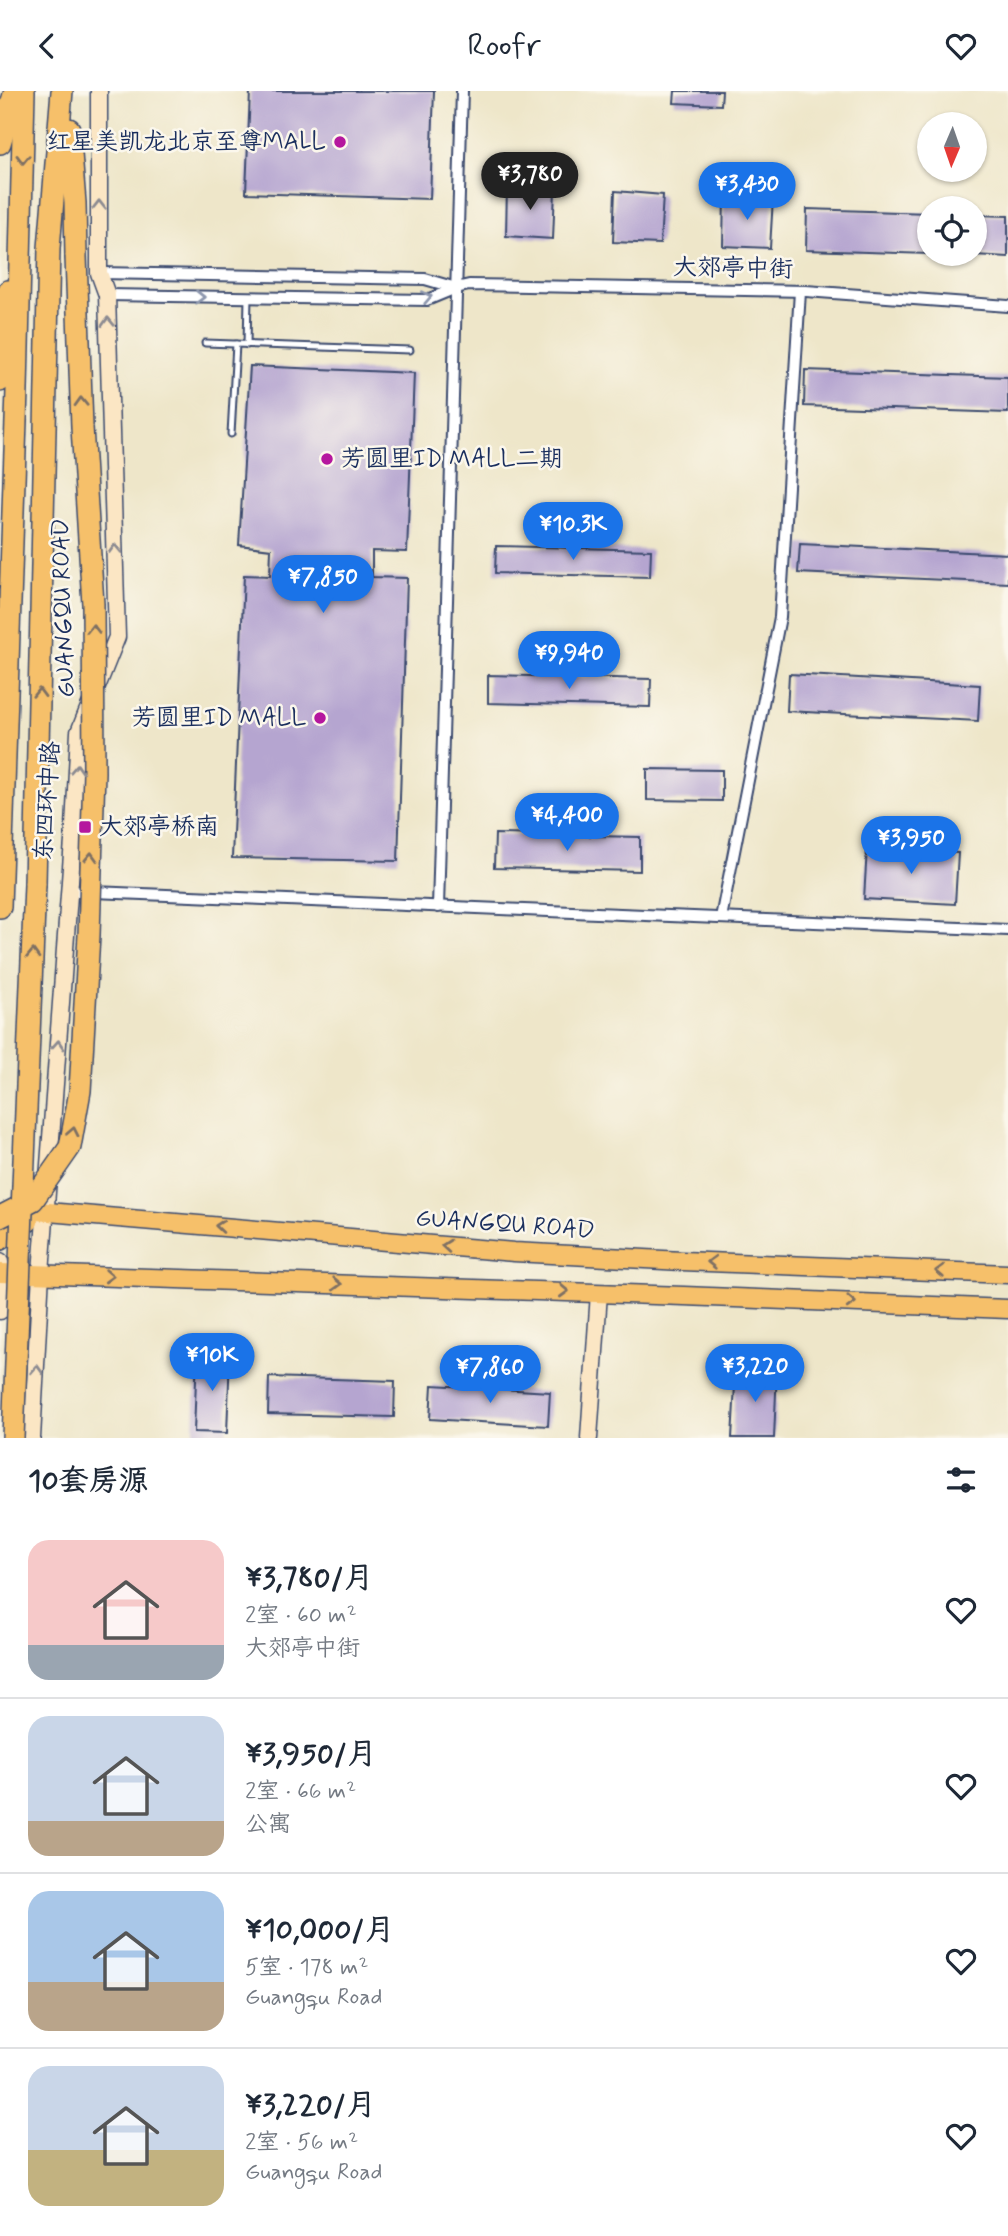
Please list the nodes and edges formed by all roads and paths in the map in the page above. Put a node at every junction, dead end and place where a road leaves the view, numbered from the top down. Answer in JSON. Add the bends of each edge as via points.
{"nodes":[{"id":1,"x":15,"y":91,"type":"edge"},
{"id":2,"x":24,"y":91,"type":"edge"},
{"id":3,"x":64,"y":91,"type":"edge"},
{"id":4,"x":99,"y":91,"type":"edge"},
{"id":5,"x":462,"y":91,"type":"edge"},
{"id":6,"x":0,"y":143,"type":"edge"},
{"id":7,"x":22,"y":199,"type":"junction"},
{"id":8,"x":99,"y":273,"type":"junction"},
{"id":9,"x":456,"y":288,"type":"junction"},
{"id":10,"x":800,"y":291,"type":"junction"},
{"id":11,"x":107,"y":295,"type":"junction"},
{"id":12,"x":248,"y":297,"type":"junction"},
{"id":13,"x":1008,"y":306,"type":"edge"},
{"id":14,"x":205,"y":343,"type":"dead end"},
{"id":15,"x":236,"y":345,"type":"junction"},
{"id":16,"x":247,"y":345,"type":"junction"},
{"id":17,"x":410,"y":350,"type":"dead end"},
{"id":18,"x":0,"y":381,"type":"edge"},
{"id":19,"x":231,"y":434,"type":"dead end"},
{"id":20,"x":1,"y":883,"type":"edge"},
{"id":21,"x":69,"y":891,"type":"junction"},
{"id":22,"x":0,"y":907,"type":"edge"},
{"id":23,"x":438,"y":907,"type":"junction"},
{"id":24,"x":721,"y":918,"type":"junction"},
{"id":25,"x":1008,"y":930,"type":"edge"},
{"id":26,"x":0,"y":1209,"type":"edge"},
{"id":27,"x":46,"y":1211,"type":"junction"},
{"id":28,"x":0,"y":1217,"type":"edge"},
{"id":29,"x":0,"y":1241,"type":"edge"},
{"id":30,"x":0,"y":1269,"type":"edge"},
{"id":31,"x":41,"y":1273,"type":"junction"},
{"id":32,"x":1008,"y":1274,"type":"edge"},
{"id":33,"x":598,"y":1293,"type":"junction"},
{"id":34,"x":1008,"y":1309,"type":"edge"},
{"id":35,"x":0,"y":1311,"type":"edge"},
{"id":36,"x":13,"y":1438,"type":"edge"},
{"id":37,"x":32,"y":1438,"type":"edge"},
{"id":38,"x":589,"y":1438,"type":"edge"}],
"edges":[{"from":1,"to":6,"type":"highway"},
{"from":2,"to":7,"type":"highway","one_way":true},
{"from":28,"to":3,"type":"highway","name":"GUANGQU ROAD","one_way":true,"bridge":true,"via":[[33,1200],[70,1147],[80,1091],[89,935],[93,604],[75,204]]},
{"from":36,"to":3,"type":"highway","name":"东四环中路","one_way":true,"bridge":true,"via":[[35,884],[49,248]]},
{"from":8,"to":4,"type":"main road","name":"东四环中路","one_way":true},
{"from":5,"to":9,"type":"street"},
{"from":7,"to":18,"type":"highway"},
{"from":7,"to":20,"type":"highway"},
{"from":8,"to":9,"type":"street","name":"大郊亭中街","via":[[425,279]]},
{"from":8,"to":11,"type":"main road","name":"东四环中路"},
{"from":9,"to":10,"type":"street","name":"大郊亭中街"},
{"from":12,"to":9,"type":"street","name":"大郊亭中街","one_way":true,"via":[[427,300]]},
{"from":9,"to":23,"type":"street"},
{"from":10,"to":13,"type":"street","name":"大郊亭中街"},
{"from":10,"to":24,"type":"street","via":[[780,617]]},
{"from":11,"to":12,"type":"street","name":"大郊亭中街","one_way":true},
{"from":21,"to":11,"type":"main road","name":"东四环中路","one_way":true,"via":[[79,732],[117,638]]},
{"from":12,"to":16,"type":"lane"},
{"from":14,"to":15,"type":"lane"},
{"from":15,"to":16,"type":"lane"},
{"from":15,"to":19,"type":"lane"},
{"from":16,"to":17,"type":"lane"},
{"from":20,"to":22,"type":"highway"},
{"from":21,"to":23,"type":"street"},
{"from":27,"to":21,"type":"main road","name":"东四环中路","one_way":true},
{"from":23,"to":24,"type":"street"},
{"from":24,"to":25,"type":"street"},
{"from":26,"to":27,"type":"main road","name":"GUANGQU ROAD"},
{"from":27,"to":29,"type":"main road"},
{"from":27,"to":31,"type":"main road","name":"东四环中路"},
{"from":32,"to":27,"type":"main road","name":"GUANGQU ROAD","one_way":true,"via":[[514,1252]]},
{"from":30,"to":31,"type":"main road"},
{"from":30,"to":35,"type":"main road"},
{"from":31,"to":33,"type":"main road","one_way":true},
{"from":37,"to":31,"type":"main road","name":"东四环中路","one_way":true},
{"from":33,"to":34,"type":"main road","one_way":true},
{"from":33,"to":38,"type":"main road"}]}
